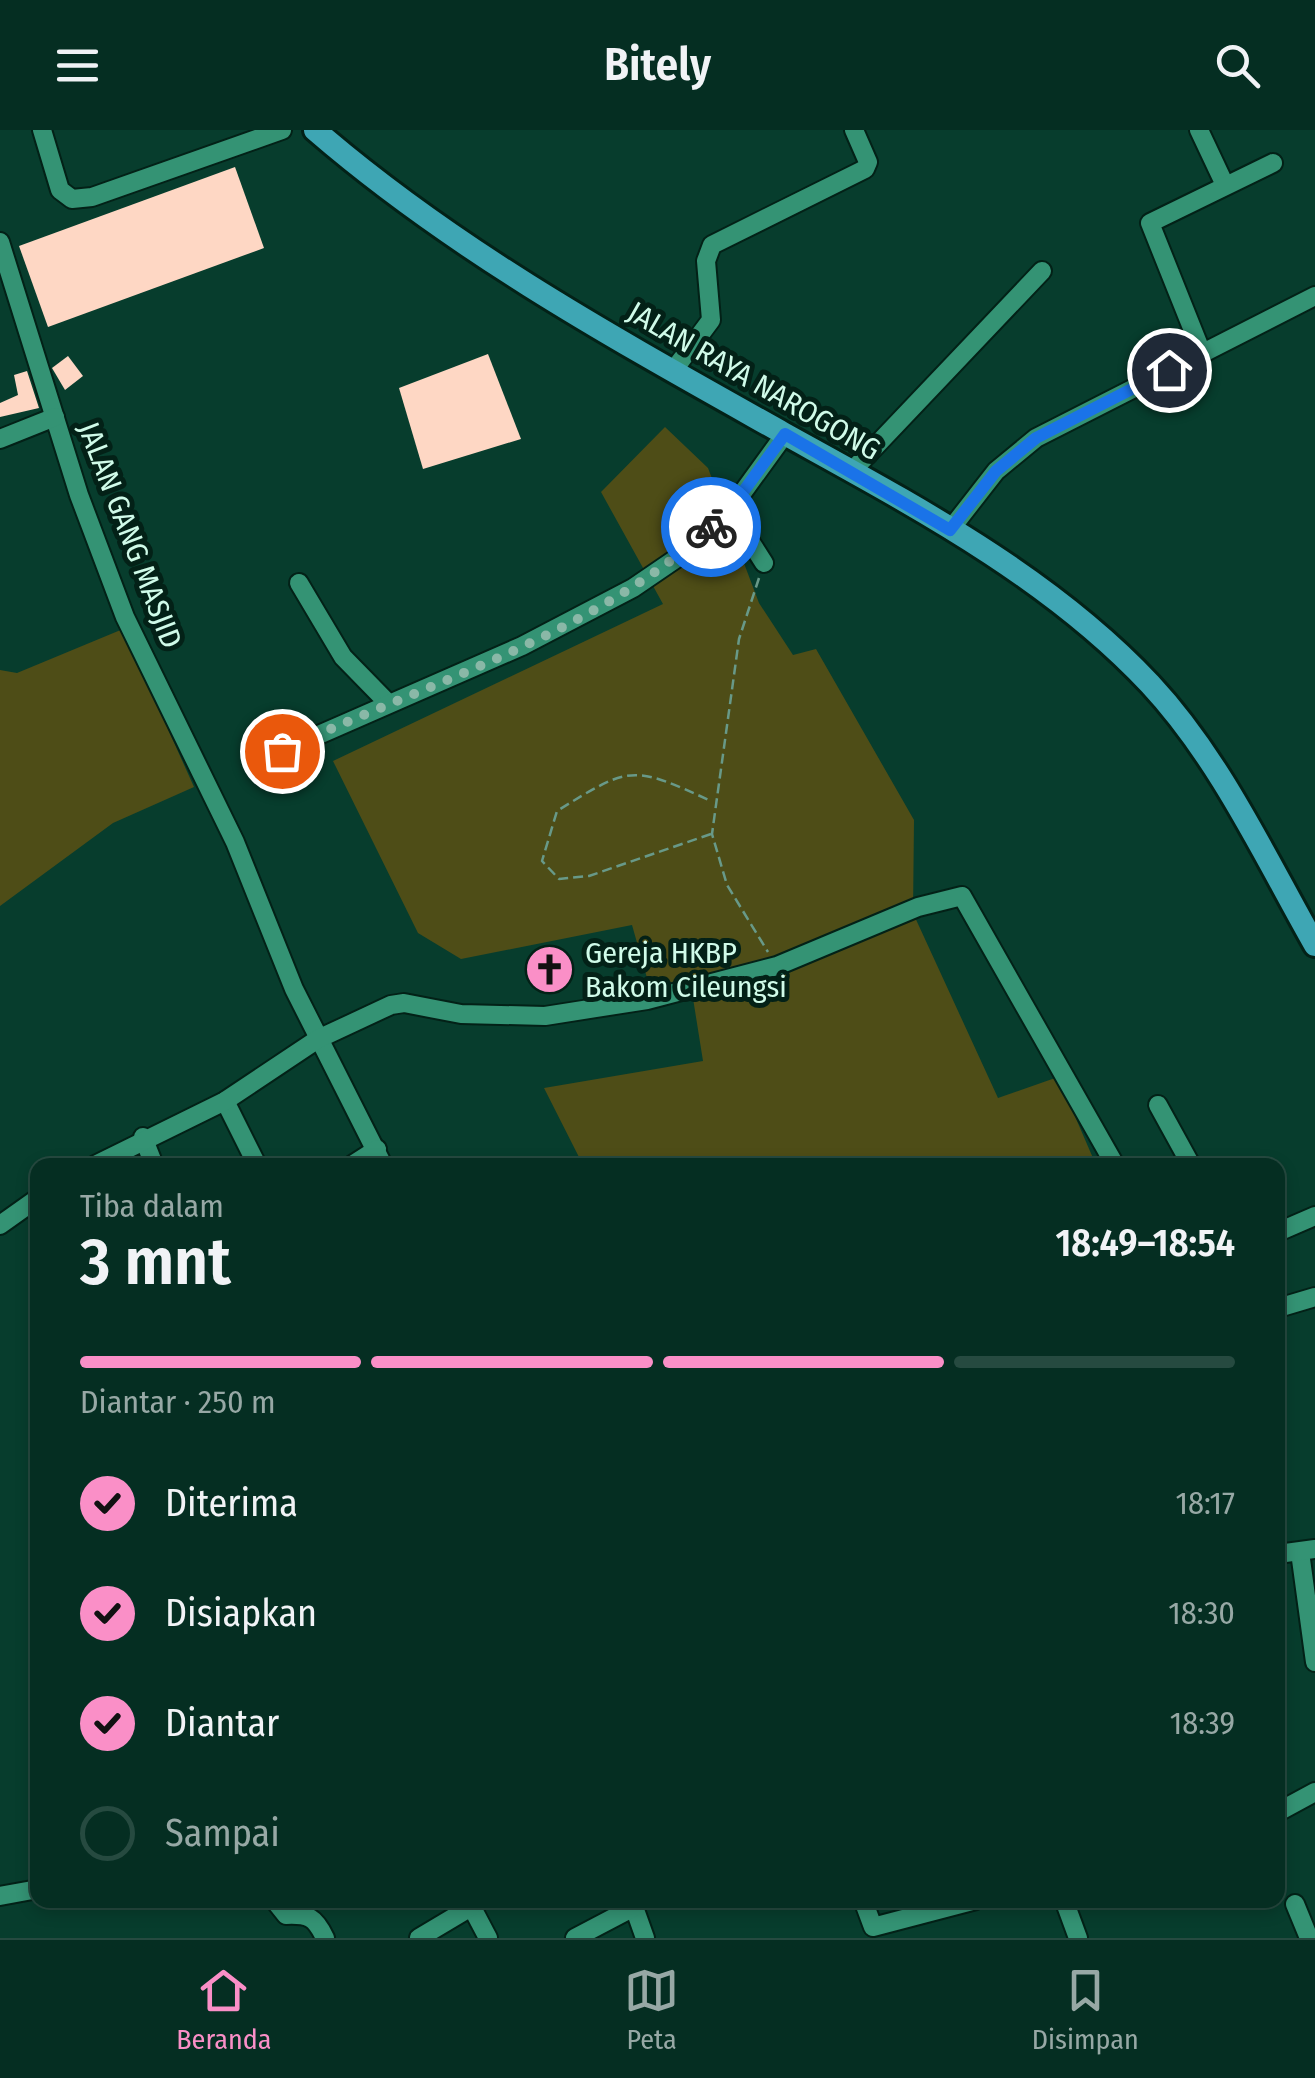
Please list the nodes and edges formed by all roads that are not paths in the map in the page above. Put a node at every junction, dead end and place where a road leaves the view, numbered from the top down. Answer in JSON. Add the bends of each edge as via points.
{"nodes":[{"id":1,"x":42,"y":130,"type":"edge"},
{"id":2,"x":282,"y":130,"type":"edge"},
{"id":3,"x":315,"y":130,"type":"edge"},
{"id":4,"x":854,"y":130,"type":"edge"},
{"id":5,"x":1200,"y":130,"type":"edge"},
{"id":6,"x":1273,"y":163,"type":"dead end"},
{"id":7,"x":1224,"y":183,"type":"junction"},
{"id":8,"x":0,"y":242,"type":"edge"},
{"id":9,"x":1042,"y":271,"type":"dead end"},
{"id":10,"x":1315,"y":296,"type":"edge"},
{"id":11,"x":1202,"y":353,"type":"junction"},
{"id":12,"x":673,"y":370,"type":"junction"},
{"id":13,"x":55,"y":418,"type":"junction"},
{"id":14,"x":785,"y":434,"type":"junction"},
{"id":15,"x":0,"y":439,"type":"edge"},
{"id":16,"x":852,"y":471,"type":"junction"},
{"id":17,"x":730,"y":510,"type":"junction"},
{"id":18,"x":950,"y":530,"type":"junction"},
{"id":19,"x":764,"y":563,"type":"road end"},
{"id":20,"x":299,"y":583,"type":"dead end"},
{"id":21,"x":386,"y":702,"type":"junction"},
{"id":22,"x":282,"y":751,"type":"dead end"},
{"id":23,"x":1315,"y":945,"type":"edge"},
{"id":24,"x":318,"y":1039,"type":"junction"},
{"id":25,"x":224,"y":1101,"type":"junction"},
{"id":26,"x":1158,"y":1104,"type":"dead end"},
{"id":27,"x":144,"y":1138,"type":"junction"},
{"id":28,"x":380,"y":1157,"type":"edge"},
{"id":29,"x":108,"y":1158,"type":"edge"},
{"id":30,"x":151,"y":1158,"type":"edge"},
{"id":31,"x":253,"y":1158,"type":"edge"},
{"id":32,"x":1111,"y":1158,"type":"edge"},
{"id":33,"x":1187,"y":1158,"type":"edge"},
{"id":34,"x":30,"y":1204,"type":"edge"},
{"id":35,"x":1315,"y":1216,"type":"edge"},
{"id":36,"x":0,"y":1225,"type":"edge"},
{"id":37,"x":1285,"y":1229,"type":"edge"},
{"id":38,"x":1315,"y":1297,"type":"edge"},
{"id":39,"x":1285,"y":1306,"type":"edge"},
{"id":40,"x":1307,"y":1550,"type":"edge"},
{"id":41,"x":1315,"y":1662,"type":"edge"},
{"id":42,"x":1315,"y":1792,"type":"edge"},
{"id":43,"x":1285,"y":1808,"type":"edge"},
{"id":44,"x":30,"y":1890,"type":"edge"},
{"id":45,"x":0,"y":1896,"type":"edge"},
{"id":46,"x":1295,"y":1904,"type":"dead end"},
{"id":47,"x":280,"y":1908,"type":"edge"},
{"id":48,"x":464,"y":1908,"type":"edge"},
{"id":49,"x":472,"y":1908,"type":"edge"},
{"id":50,"x":629,"y":1908,"type":"edge"},
{"id":51,"x":639,"y":1908,"type":"edge"},
{"id":52,"x":865,"y":1908,"type":"edge"},
{"id":53,"x":945,"y":1908,"type":"edge"},
{"id":54,"x":1067,"y":1908,"type":"edge"},
{"id":55,"x":325,"y":1938,"type":"edge"},
{"id":56,"x":419,"y":1938,"type":"edge"},
{"id":57,"x":488,"y":1938,"type":"edge"},
{"id":58,"x":575,"y":1938,"type":"edge"},
{"id":59,"x":645,"y":1938,"type":"edge"},
{"id":60,"x":1078,"y":1938,"type":"edge"},
{"id":61,"x":1309,"y":1938,"type":"edge"}],
"edges":[{"from":1,"to":2,"type":"street","via":[[60,190],[72,199]]},
{"from":3,"to":12,"type":"main road","name":"JALAN RAYA NAROGONG","via":[[453,237]]},
{"from":4,"to":12,"type":"street","via":[[865,169],[712,245],[706,261],[711,320]]},
{"from":5,"to":7,"type":"street"},
{"from":6,"to":7,"type":"street"},
{"from":7,"to":11,"type":"street","via":[[1150,223]]},
{"from":8,"to":13,"type":"street","name":"JALAN GANG MASJID"},
{"from":9,"to":16,"type":"street"},
{"from":10,"to":11,"type":"street"},
{"from":11,"to":18,"type":"street","via":[[1036,438],[996,471]]},
{"from":12,"to":14,"type":"main road","name":"JALAN RAYA NAROGONG"},
{"from":13,"to":15,"type":"street"},
{"from":13,"to":24,"type":"street","name":"JALAN GANG MASJID","via":[[125,617],[235,842]]},
{"from":14,"to":16,"type":"main road","name":"JALAN RAYA NAROGONG"},
{"from":14,"to":17,"type":"street"},
{"from":16,"to":18,"type":"main road","name":"JALAN RAYA NAROGONG"},
{"from":17,"to":19,"type":"street"},
{"from":17,"to":21,"type":"street","via":[[633,588],[522,646]]},
{"from":18,"to":23,"type":"main road","name":"JALAN RAYA NAROGONG","via":[[1060,603],[1152,686],[1217,774]]},
{"from":20,"to":21,"type":"street","via":[[343,657]]},
{"from":21,"to":22,"type":"street"},
{"from":24,"to":25,"type":"street"},
{"from":24,"to":28,"type":"street","name":"JALAN GANG MASJID"},
{"from":24,"to":32,"type":"street","via":[[404,1003],[462,1014],[545,1016],[646,1000],[777,966],[918,907],[962,896]]},
{"from":25,"to":27,"type":"street"},
{"from":25,"to":31,"type":"street"},
{"from":26,"to":33,"type":"street"},
{"from":27,"to":29,"type":"street"},
{"from":27,"to":30,"type":"street"},
{"from":34,"to":36,"type":"street"},
{"from":35,"to":37,"type":"street"},
{"from":38,"to":39,"type":"street"},
{"from":40,"to":41,"type":"street"},
{"from":42,"to":43,"type":"street"},
{"from":44,"to":45,"type":"street"},
{"from":46,"to":61,"type":"street"},
{"from":47,"to":55,"type":"street","via":[[286,1915],[306,1913]]},
{"from":48,"to":56,"type":"street"},
{"from":49,"to":57,"type":"street"},
{"from":50,"to":58,"type":"street"},
{"from":51,"to":59,"type":"street"},
{"from":52,"to":53,"type":"street","via":[[873,1927]]},
{"from":54,"to":60,"type":"street"}]}
